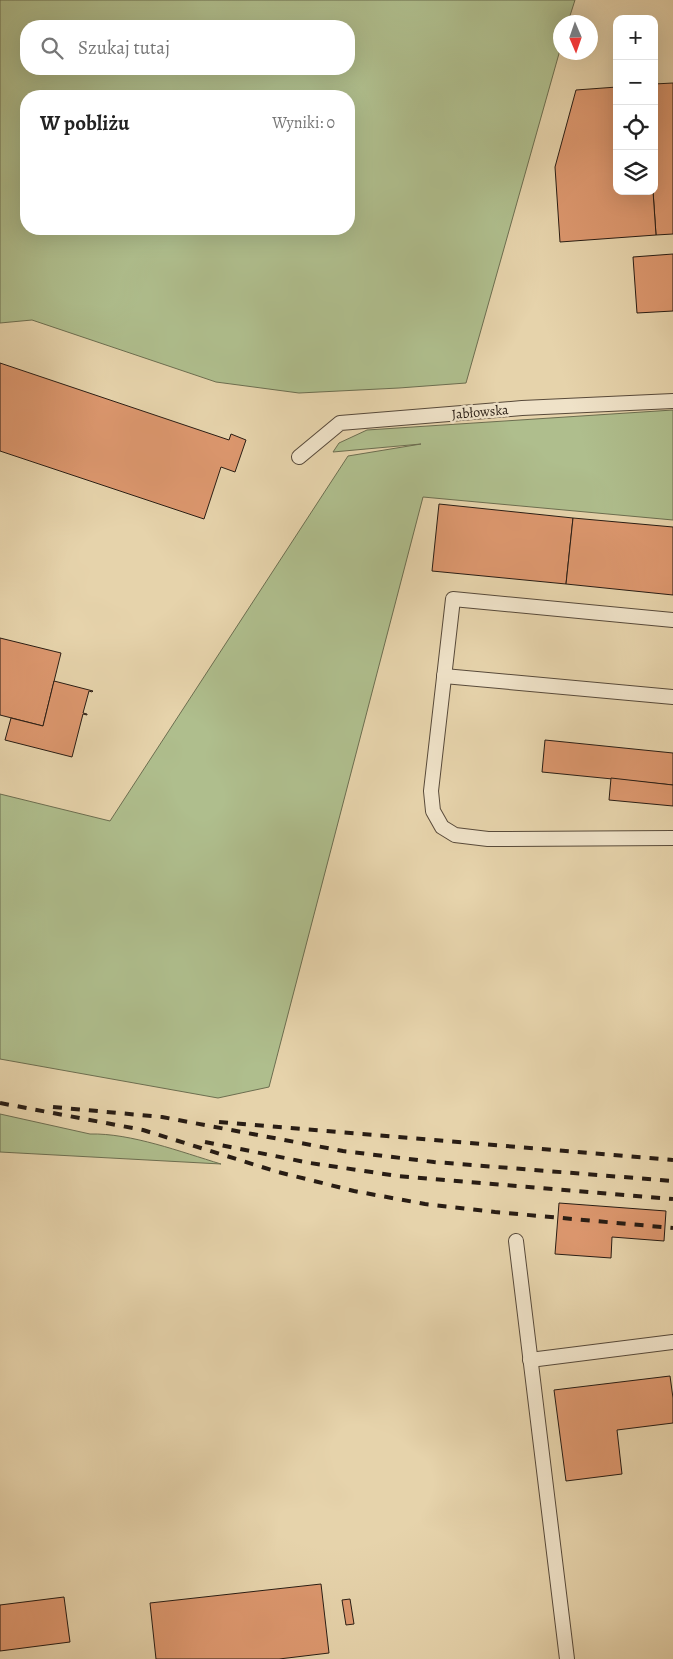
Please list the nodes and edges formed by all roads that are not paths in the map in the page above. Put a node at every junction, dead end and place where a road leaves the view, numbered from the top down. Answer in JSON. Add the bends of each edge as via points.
{"nodes":[{"id":1,"x":673,"y":400,"type":"edge"},
{"id":2,"x":299,"y":456,"type":"dead end"},
{"id":3,"x":673,"y":620,"type":"edge"},
{"id":4,"x":444,"y":676,"type":"junction"},
{"id":5,"x":673,"y":697,"type":"edge"},
{"id":6,"x":673,"y":838,"type":"edge"},
{"id":7,"x":516,"y":1241,"type":"dead end"},
{"id":8,"x":673,"y":1342,"type":"edge"},
{"id":9,"x":530,"y":1360,"type":"junction"},
{"id":10,"x":567,"y":1659,"type":"edge"}],
"edges":[{"from":1,"to":2,"type":"lane","name":"Jabłowska","via":[[522,408],[340,424]]},
{"from":3,"to":4,"type":"lane","via":[[453,599]]},
{"from":4,"to":5,"type":"lane"},
{"from":4,"to":6,"type":"lane","via":[[431,791],[433,811],[442,827],[455,835],[488,839]]},
{"from":7,"to":9,"type":"lane"},
{"from":8,"to":9,"type":"lane"},
{"from":9,"to":10,"type":"lane"}]}
